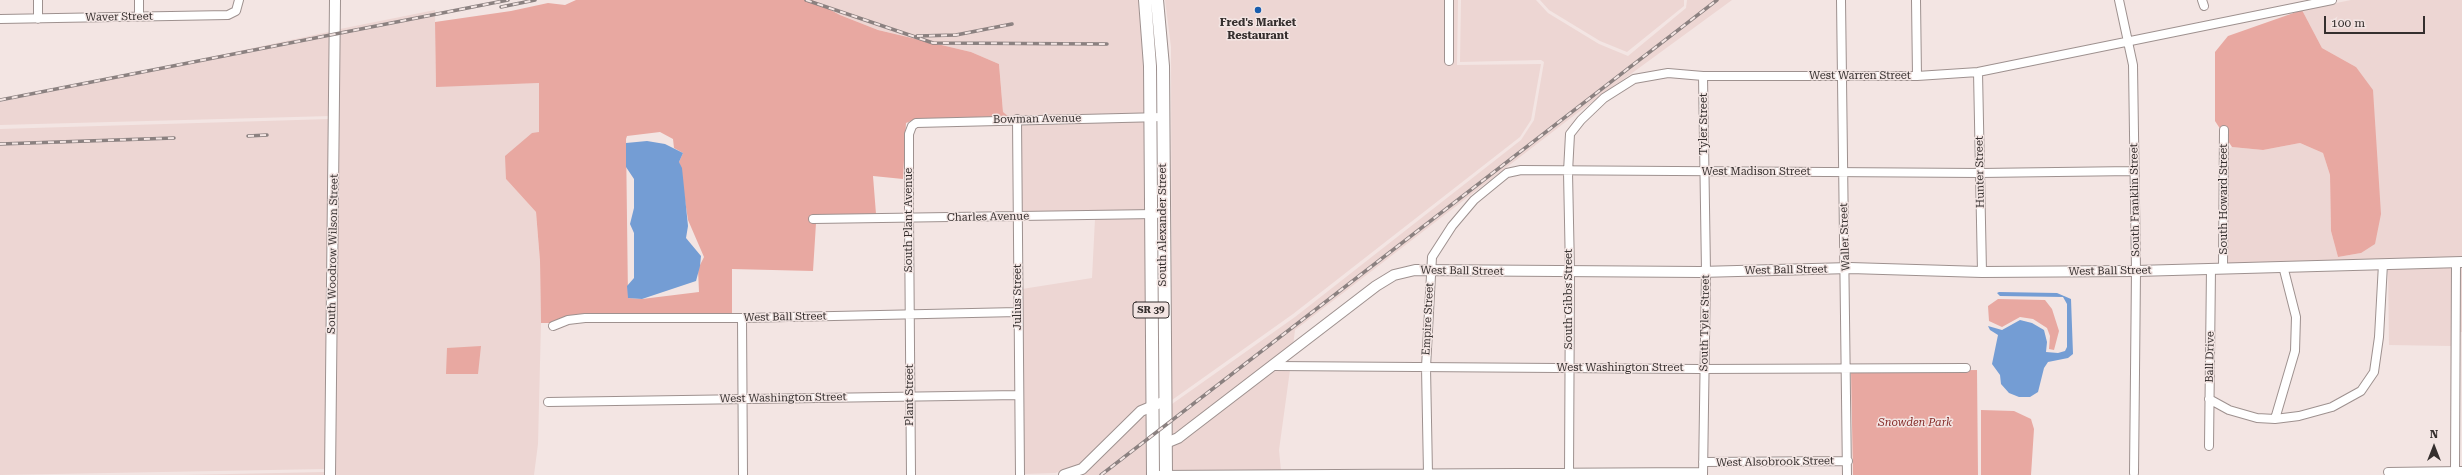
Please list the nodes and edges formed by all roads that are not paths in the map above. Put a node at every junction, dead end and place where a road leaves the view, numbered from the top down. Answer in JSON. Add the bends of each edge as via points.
{"nodes":[{"id":1,"x":38,"y":0,"type":"edge"},
{"id":2,"x":138,"y":0,"type":"edge"},
{"id":3,"x":239,"y":0,"type":"edge"},
{"id":4,"x":335,"y":0,"type":"edge"},
{"id":5,"x":1145,"y":0,"type":"edge"},
{"id":6,"x":1157,"y":0,"type":"edge"},
{"id":7,"x":1449,"y":0,"type":"edge"},
{"id":8,"x":1841,"y":0,"type":"edge"},
{"id":9,"x":1916,"y":0,"type":"edge"},
{"id":10,"x":2119,"y":0,"type":"edge"},
{"id":11,"x":2332,"y":0,"type":"edge"},
{"id":12,"x":139,"y":16,"type":"junction"},
{"id":13,"x":38,"y":18,"type":"junction"},
{"id":14,"x":0,"y":19,"type":"edge"},
{"id":15,"x":2127,"y":43,"type":"junction"},
{"id":16,"x":1449,"y":61,"type":"dead end"},
{"id":17,"x":1978,"y":72,"type":"junction"},
{"id":18,"x":1703,"y":76,"type":"junction"},
{"id":19,"x":1841,"y":76,"type":"junction"},
{"id":20,"x":1917,"y":76,"type":"junction"},
{"id":21,"x":1150,"y":117,"type":"junction"},
{"id":22,"x":1163,"y":117,"type":"junction"},
{"id":23,"x":1017,"y":119,"type":"junction"},
{"id":24,"x":912,"y":126,"type":"joint"},
{"id":25,"x":2224,"y":130,"type":"dead end"},
{"id":26,"x":2134,"y":171,"type":"junction"},
{"id":27,"x":1568,"y":172,"type":"junction"},
{"id":28,"x":1704,"y":172,"type":"junction"},
{"id":29,"x":1843,"y":172,"type":"junction"},
{"id":30,"x":1980,"y":173,"type":"junction"},
{"id":31,"x":1150,"y":214,"type":"junction"},
{"id":32,"x":1163,"y":214,"type":"junction"},
{"id":33,"x":1018,"y":216,"type":"junction"},
{"id":34,"x":909,"y":218,"type":"junction"},
{"id":35,"x":813,"y":219,"type":"dead end"},
{"id":36,"x":2459,"y":262,"type":"edge"},
{"id":37,"x":2383,"y":264,"type":"junction"},
{"id":38,"x":2283,"y":266,"type":"junction"},
{"id":39,"x":2211,"y":268,"type":"junction"},
{"id":40,"x":2223,"y":268,"type":"junction"},
{"id":41,"x":1846,"y":269,"type":"junction"},
{"id":42,"x":1431,"y":271,"type":"junction"},
{"id":43,"x":1570,"y":271,"type":"junction"},
{"id":44,"x":2136,"y":271,"type":"junction"},
{"id":45,"x":1706,"y":272,"type":"junction"},
{"id":46,"x":1982,"y":272,"type":"junction"},
{"id":47,"x":1018,"y":312,"type":"junction"},
{"id":48,"x":910,"y":315,"type":"junction"},
{"id":49,"x":742,"y":318,"type":"junction"},
{"id":50,"x":553,"y":326,"type":"dead end"},
{"id":51,"x":2458,"y":336,"type":"edge"},
{"id":52,"x":1274,"y":366,"type":"junction"},
{"id":53,"x":1426,"y":367,"type":"junction"},
{"id":54,"x":1569,"y":368,"type":"junction"},
{"id":55,"x":1846,"y":368,"type":"junction"},
{"id":56,"x":1966,"y":368,"type":"dead end"},
{"id":57,"x":1704,"y":369,"type":"junction"},
{"id":58,"x":910,"y":395,"type":"junction"},
{"id":59,"x":1019,"y":395,"type":"junction"},
{"id":60,"x":744,"y":398,"type":"junction"},
{"id":61,"x":2209,"y":399,"type":"junction"},
{"id":62,"x":1165,"y":401,"type":"junction"},
{"id":63,"x":548,"y":402,"type":"dead end"},
{"id":64,"x":1153,"y":405,"type":"junction"},
{"id":65,"x":2275,"y":418,"type":"junction"},
{"id":66,"x":1166,"y":443,"type":"junction"},
{"id":67,"x":2210,"y":446,"type":"dead end"},
{"id":68,"x":1848,"y":461,"type":"junction"},
{"id":69,"x":1703,"y":462,"type":"junction"},
{"id":70,"x":2458,"y":471,"type":"edge"},
{"id":71,"x":2388,"y":472,"type":"dead end"},
{"id":72,"x":2134,"y":473,"type":"dead end"},
{"id":73,"x":1406,"y":474,"type":"edge"},
{"id":74,"x":1428,"y":474,"type":"junction"},
{"id":75,"x":1703,"y":474,"type":"edge"},
{"id":76,"x":330,"y":475,"type":"edge"},
{"id":77,"x":744,"y":475,"type":"edge"},
{"id":78,"x":911,"y":475,"type":"edge"},
{"id":79,"x":1020,"y":475,"type":"edge"},
{"id":80,"x":1064,"y":475,"type":"edge"},
{"id":81,"x":1153,"y":475,"type":"edge"},
{"id":82,"x":1166,"y":475,"type":"edge"},
{"id":83,"x":1487,"y":475,"type":"edge"},
{"id":84,"x":1569,"y":475,"type":"edge"},
{"id":85,"x":1847,"y":475,"type":"edge"}],
"edges":[{"from":1,"to":13,"type":"street"},
{"from":2,"to":12,"type":"street"},
{"from":3,"to":12,"type":"street","name":"Waver Street","via":[[236,12],[228,15]]},
{"from":4,"to":76,"type":"street","name":"South Woodrow Wilson Street"},
{"from":5,"to":21,"type":"main road","name":"South Alexander Street","number":"SR 39","via":[[1150,66]]},
{"from":6,"to":22,"type":"main road","name":"South Alexander Street","number":"SR 39","via":[[1163,66]]},
{"from":7,"to":16,"type":"street"},
{"from":8,"to":19,"type":"street","name":"Waller Street"},
{"from":9,"to":20,"type":"street"},
{"from":10,"to":15,"type":"street","name":"South Franklin Street"},
{"from":11,"to":15,"type":"street","name":"West Warren Street"},
{"from":12,"to":13,"type":"street","name":"Waver Street"},
{"from":13,"to":14,"type":"street","name":"Waver Street"},
{"from":15,"to":17,"type":"street","name":"West Warren Street"},
{"from":15,"to":26,"type":"street","name":"South Franklin Street","via":[[2133,65]]},
{"from":17,"to":20,"type":"street","name":"West Warren Street"},
{"from":17,"to":30,"type":"street","name":"Hunter Street"},
{"from":18,"to":19,"type":"street","name":"West Warren Street"},
{"from":18,"to":27,"type":"street","name":"West Warren Street","via":[[1668,73],[1634,79],[1604,98],[1570,134]]},
{"from":18,"to":28,"type":"street","name":"Tyler Street"},
{"from":19,"to":20,"type":"street","name":"West Warren Street"},
{"from":19,"to":29,"type":"street","name":"Waller Street"},
{"from":21,"to":22,"type":"street","name":"Bowman Avenue"},
{"from":21,"to":23,"type":"street","name":"Bowman Avenue"},
{"from":21,"to":31,"type":"main road","name":"South Alexander Street","number":"SR 39"},
{"from":22,"to":32,"type":"main road","name":"South Alexander Street","number":"SR 39"},
{"from":23,"to":24,"type":"street","name":"Bowman Avenue","via":[[916,123]]},
{"from":23,"to":33,"type":"street","name":"Julius Street"},
{"from":24,"to":34,"type":"street","name":"South Plant Avenue","via":[[909,134]]},
{"from":25,"to":40,"type":"street","name":"South Howard Street"},
{"from":26,"to":30,"type":"street","name":"West Madison Street"},
{"from":26,"to":44,"type":"street","name":"South Franklin Street"},
{"from":27,"to":28,"type":"street","name":"West Madison Street"},
{"from":27,"to":42,"type":"street","name":"West Madison Street","via":[[1521,170],[1507,173],[1474,200],[1452,226],[1432,257]]},
{"from":27,"to":43,"type":"street","name":"South Gibbs Street"},
{"from":28,"to":29,"type":"street","name":"West Madison Street"},
{"from":28,"to":45,"type":"street","name":"South Tyler Street"},
{"from":29,"to":30,"type":"street","name":"West Madison Street"},
{"from":29,"to":41,"type":"street","name":"Waller Street"},
{"from":30,"to":46,"type":"street","name":"Hunter Street"},
{"from":31,"to":32,"type":"street","name":"Charles Avenue"},
{"from":31,"to":33,"type":"street","name":"Charles Avenue"},
{"from":31,"to":64,"type":"main road","name":"South Alexander Street","number":"SR 39"},
{"from":32,"to":62,"type":"main road","name":"South Alexander Street","number":"SR 39"},
{"from":33,"to":34,"type":"street","name":"Charles Avenue"},
{"from":33,"to":47,"type":"street","name":"Julius Street"},
{"from":34,"to":35,"type":"street","name":"Charles Avenue"},
{"from":34,"to":48,"type":"street","name":"South Plant Avenue"},
{"from":36,"to":37,"type":"street","name":"West Ball Street"},
{"from":36,"to":51,"type":"street"},
{"from":37,"to":38,"type":"street","name":"West Ball Street"},
{"from":37,"to":65,"type":"street","via":[[2379,337],[2374,372],[2361,391],[2332,407],[2299,416]]},
{"from":38,"to":40,"type":"street","name":"West Ball Street"},
{"from":38,"to":65,"type":"street","via":[[2296,317],[2295,351]]},
{"from":39,"to":40,"type":"street","name":"West Ball Street"},
{"from":39,"to":44,"type":"street","name":"West Ball Street"},
{"from":39,"to":61,"type":"street","name":"Ball Drive"},
{"from":41,"to":45,"type":"street","name":"West Ball Street"},
{"from":41,"to":46,"type":"street","name":"West Ball Street"},
{"from":41,"to":55,"type":"street","name":"Waller Street"},
{"from":42,"to":43,"type":"street","name":"West Ball Street"},
{"from":42,"to":52,"type":"street","name":"West Ball Street","via":[[1415,270],[1394,275],[1376,286]]},
{"from":42,"to":53,"type":"street","name":"Empire Street"},
{"from":43,"to":45,"type":"street","name":"West Ball Street"},
{"from":43,"to":54,"type":"street","name":"South Gibbs Street"},
{"from":44,"to":46,"type":"street","name":"West Ball Street"},
{"from":44,"to":72,"type":"street","name":"South Franklin Street"},
{"from":45,"to":57,"type":"street","name":"South Tyler Street"},
{"from":47,"to":48,"type":"street","name":"West Ball Street"},
{"from":47,"to":59,"type":"street","name":"Julius Street"},
{"from":48,"to":49,"type":"street","name":"West Ball Street"},
{"from":48,"to":58,"type":"street","name":"Plant Street"},
{"from":49,"to":50,"type":"street","name":"West Ball Street","via":[[585,318]]},
{"from":49,"to":60,"type":"street"},
{"from":51,"to":70,"type":"street"},
{"from":52,"to":53,"type":"street","name":"West Washington Street"},
{"from":52,"to":66,"type":"street","name":"West Ball Street","via":[[1178,438]]},
{"from":53,"to":54,"type":"street","name":"West Washington Street"},
{"from":53,"to":74,"type":"street","name":"Empire Street"},
{"from":54,"to":57,"type":"street","name":"West Washington Street"},
{"from":54,"to":84,"type":"street","name":"South Gibbs Street"},
{"from":55,"to":56,"type":"street","name":"West Washington Street"},
{"from":55,"to":57,"type":"street","name":"West Washington Street"},
{"from":55,"to":68,"type":"street","name":"Waller Street"},
{"from":57,"to":69,"type":"street","name":"South Tyler Street"},
{"from":58,"to":59,"type":"street","name":"West Washington Street"},
{"from":58,"to":60,"type":"street","name":"West Washington Street"},
{"from":58,"to":78,"type":"street","name":"Plant Street"},
{"from":59,"to":79,"type":"street","name":"Julius Street"},
{"from":60,"to":63,"type":"street","name":"West Washington Street"},
{"from":60,"to":77,"type":"street"},
{"from":61,"to":65,"type":"street","via":[[2229,410],[2257,418]]},
{"from":61,"to":67,"type":"street","name":"Ball Drive"},
{"from":62,"to":64,"type":"street"},
{"from":62,"to":66,"type":"main road","name":"South Alexander Street","number":"SR 39"},
{"from":64,"to":80,"type":"street","via":[[1136,416],[1082,469]]},
{"from":64,"to":81,"type":"main road","name":"South Alexander Street","number":"SR 39"},
{"from":66,"to":82,"type":"main road","name":"South Alexander Street","number":"SR 39"},
{"from":68,"to":69,"type":"street","name":"West Alsobrook Street"},
{"from":68,"to":85,"type":"street","name":"Waller Street"},
{"from":69,"to":75,"type":"street","name":"South Tyler Street"},
{"from":70,"to":71,"type":"street"},
{"from":73,"to":74,"type":"street","name":"West Alsobrook Street"},
{"from":73,"to":82,"type":"street","name":"West Alsobrook Street"},
{"from":74,"to":83,"type":"street","name":"West Alsobrook Street"},
{"from":75,"to":84,"type":"street","name":"West Alsobrook Street"},
{"from":81,"to":82,"type":"street","name":"West Alsobrook Street"},
{"from":83,"to":84,"type":"street","name":"West Alsobrook Street"}]}
